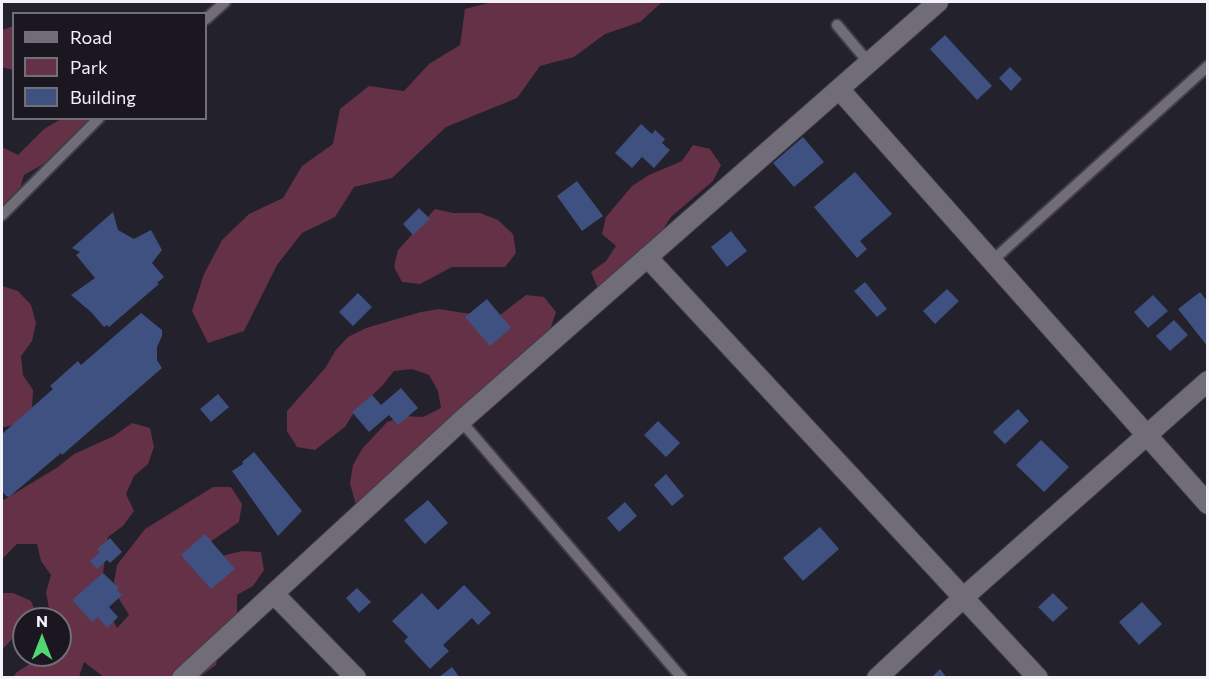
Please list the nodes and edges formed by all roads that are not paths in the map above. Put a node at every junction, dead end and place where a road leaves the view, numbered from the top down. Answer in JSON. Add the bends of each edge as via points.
{"nodes":[{"id":1,"x":225,"y":2,"type":"edge"},
{"id":2,"x":938,"y":2,"type":"edge"},
{"id":3,"x":207,"y":18,"type":"edge"},
{"id":4,"x":837,"y":26,"type":"dead end"},
{"id":5,"x":869,"y":63,"type":"junction"},
{"id":6,"x":1208,"y":66,"type":"edge"},
{"id":7,"x":839,"y":89,"type":"junction"},
{"id":8,"x":97,"y":120,"type":"edge"},
{"id":9,"x":2,"y":215,"type":"edge"},
{"id":10,"x":647,"y":257,"type":"junction"},
{"id":11,"x":992,"y":261,"type":"junction"},
{"id":12,"x":1208,"y":381,"type":"edge"},
{"id":13,"x":461,"y":421,"type":"junction"},
{"id":14,"x":1147,"y":436,"type":"junction"},
{"id":15,"x":1208,"y":504,"type":"edge"},
{"id":16,"x":274,"y":594,"type":"junction"},
{"id":17,"x":964,"y":597,"type":"junction"},
{"id":18,"x":182,"y":678,"type":"edge"},
{"id":19,"x":356,"y":678,"type":"edge"},
{"id":20,"x":682,"y":678,"type":"edge"},
{"id":21,"x":877,"y":678,"type":"edge"},
{"id":22,"x":1038,"y":678,"type":"edge"}],
"edges":[{"from":1,"to":3,"type":"lane"},
{"from":2,"to":5,"type":"street"},
{"from":4,"to":5,"type":"lane"},
{"from":5,"to":7,"type":"street"},
{"from":6,"to":11,"type":"lane"},
{"from":7,"to":10,"type":"street"},
{"from":7,"to":11,"type":"street"},
{"from":8,"to":9,"type":"lane"},
{"from":10,"to":13,"type":"street"},
{"from":10,"to":17,"type":"street"},
{"from":11,"to":14,"type":"street"},
{"from":12,"to":14,"type":"street"},
{"from":13,"to":16,"type":"street"},
{"from":13,"to":20,"type":"lane"},
{"from":14,"to":15,"type":"street"},
{"from":14,"to":17,"type":"street"},
{"from":16,"to":18,"type":"street"},
{"from":16,"to":19,"type":"street"},
{"from":17,"to":21,"type":"street"},
{"from":17,"to":22,"type":"street"}]}
